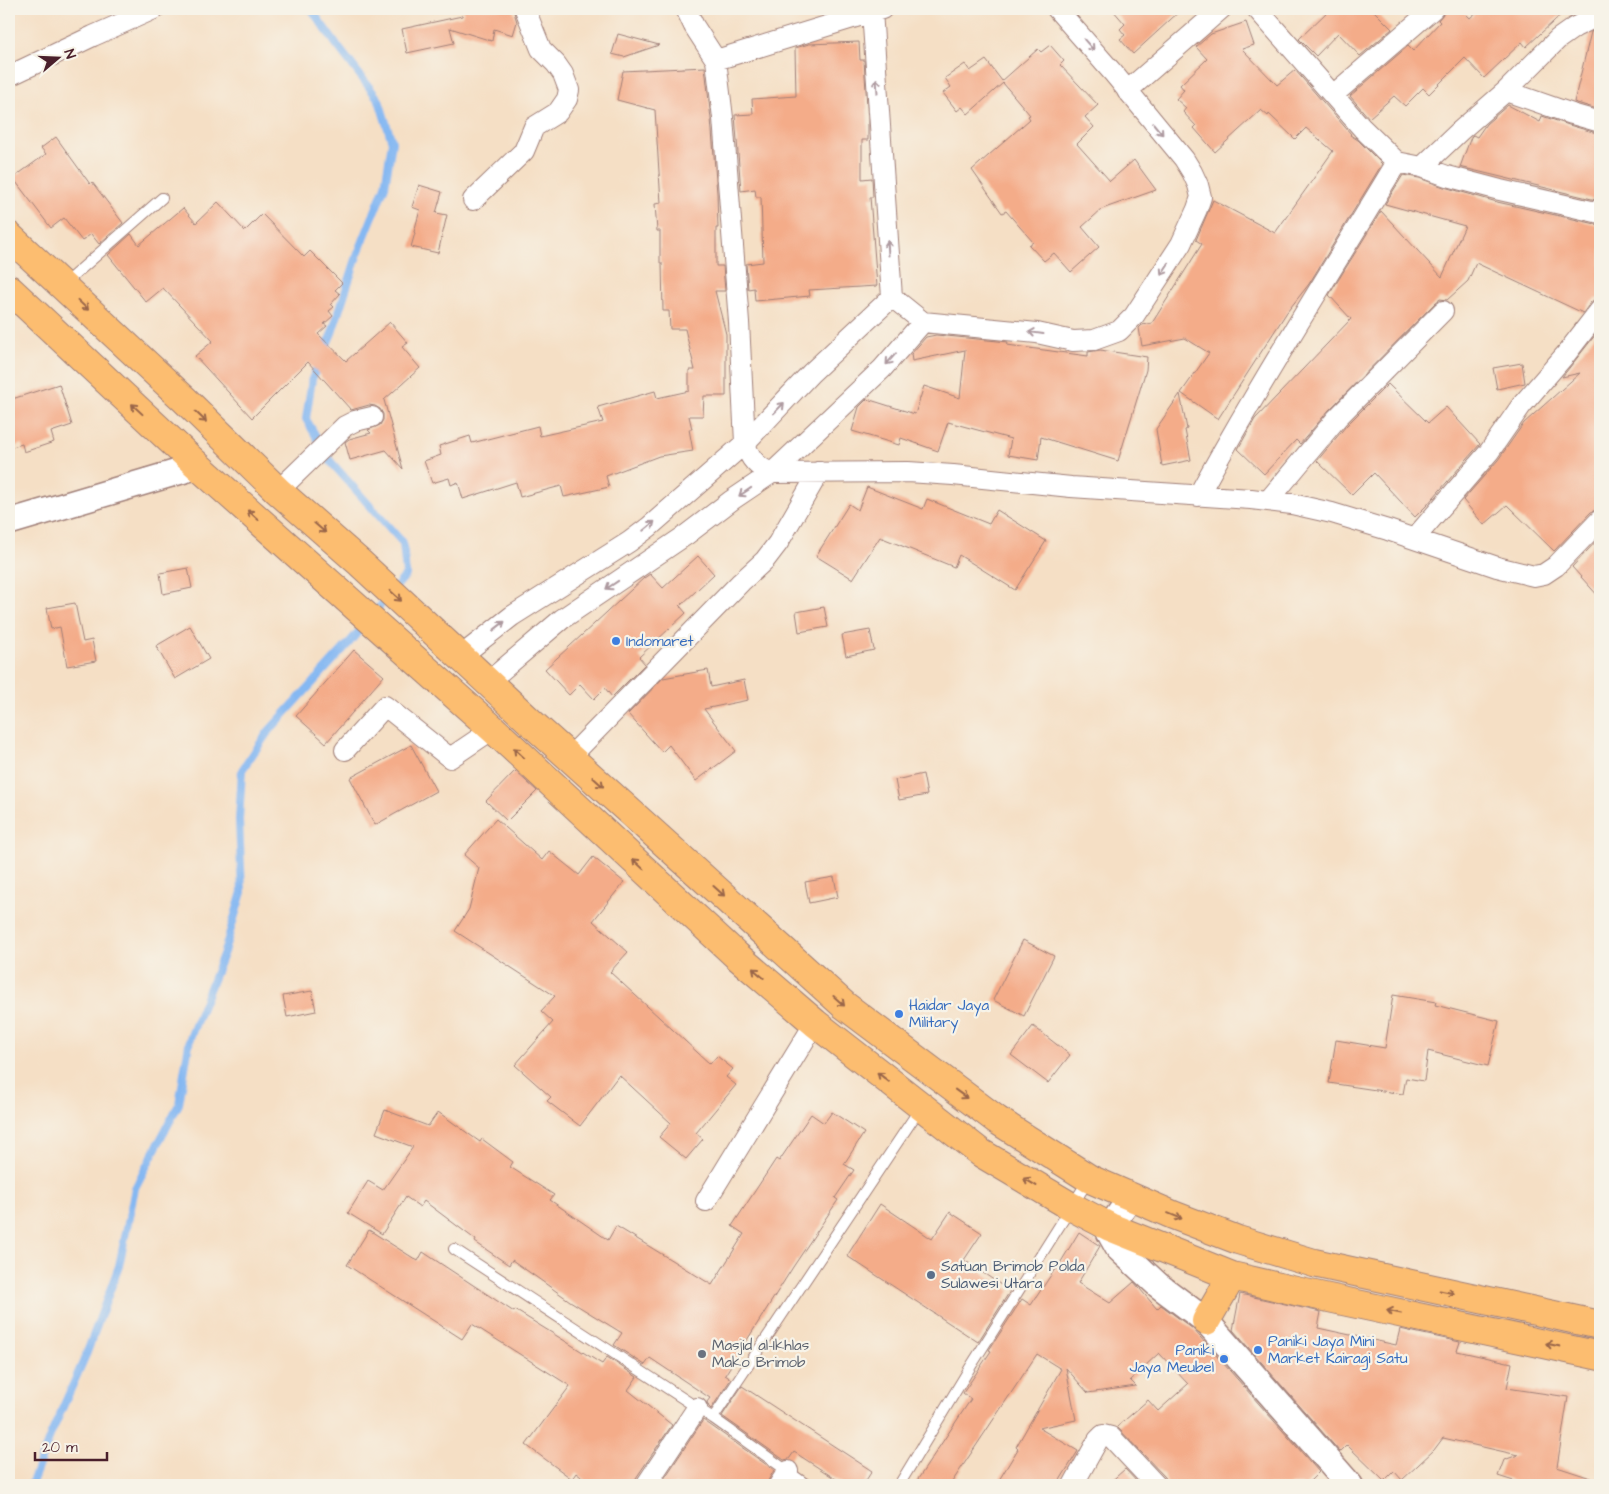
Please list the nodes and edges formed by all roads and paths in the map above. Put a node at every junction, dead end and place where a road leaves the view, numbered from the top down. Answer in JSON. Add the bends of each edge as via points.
{"nodes":[{"id":1,"x":154,"y":9,"type":"edge"},
{"id":2,"x":525,"y":9,"type":"edge"},
{"id":3,"x":686,"y":9,"type":"edge"},
{"id":4,"x":1057,"y":9,"type":"edge"},
{"id":5,"x":1221,"y":9,"type":"edge"},
{"id":6,"x":1257,"y":9,"type":"edge"},
{"id":7,"x":1433,"y":9,"type":"edge"},
{"id":8,"x":877,"y":10,"type":"edge"},
{"id":9,"x":837,"y":15,"type":"edge"},
{"id":10,"x":1600,"y":15,"type":"edge"},
{"id":11,"x":716,"y":60,"type":"junction"},
{"id":12,"x":9,"y":76,"type":"edge"},
{"id":13,"x":1506,"y":91,"type":"junction"},
{"id":14,"x":1127,"y":92,"type":"junction"},
{"id":15,"x":1333,"y":95,"type":"junction"},
{"id":16,"x":1600,"y":122,"type":"edge"},
{"id":17,"x":1397,"y":162,"type":"junction"},
{"id":18,"x":1422,"y":167,"type":"junction"},
{"id":19,"x":162,"y":198,"type":"dead end"},
{"id":20,"x":473,"y":200,"type":"dead end"},
{"id":21,"x":1600,"y":213,"type":"edge"},
{"id":22,"x":9,"y":236,"type":"edge"},
{"id":23,"x":62,"y":286,"type":"junction"},
{"id":24,"x":9,"y":289,"type":"edge"},
{"id":25,"x":892,"y":297,"type":"junction"},
{"id":26,"x":1600,"y":310,"type":"edge"},
{"id":27,"x":1443,"y":311,"type":"dead end"},
{"id":28,"x":922,"y":322,"type":"junction"},
{"id":29,"x":372,"y":417,"type":"dead end"},
{"id":30,"x":745,"y":443,"type":"junction"},
{"id":31,"x":198,"y":466,"type":"junction"},
{"id":32,"x":819,"y":472,"type":"junction"},
{"id":33,"x":772,"y":473,"type":"junction"},
{"id":34,"x":278,"y":491,"type":"junction"},
{"id":35,"x":1198,"y":496,"type":"junction"},
{"id":36,"x":1268,"y":501,"type":"junction"},
{"id":37,"x":1600,"y":520,"type":"edge"},
{"id":38,"x":9,"y":522,"type":"edge"},
{"id":39,"x":1414,"y":539,"type":"junction"},
{"id":40,"x":454,"y":649,"type":"junction"},
{"id":41,"x":488,"y":682,"type":"junction"},
{"id":42,"x":493,"y":729,"type":"junction"},
{"id":43,"x":345,"y":750,"type":"dead end"},
{"id":44,"x":570,"y":757,"type":"junction"},
{"id":45,"x":815,"y":1023,"type":"junction"},
{"id":46,"x":921,"y":1107,"type":"junction"},
{"id":47,"x":1090,"y":1178,"type":"junction"},
{"id":48,"x":1131,"y":1197,"type":"junction"},
{"id":49,"x":706,"y":1201,"type":"dead end"},
{"id":50,"x":1072,"y":1207,"type":"junction"},
{"id":51,"x":1110,"y":1227,"type":"junction"},
{"id":52,"x":454,"y":1249,"type":"dead end"},
{"id":53,"x":1232,"y":1276,"type":"junction"},
{"id":54,"x":1206,"y":1321,"type":"junction"},
{"id":55,"x":1600,"y":1325,"type":"edge"},
{"id":56,"x":1600,"y":1356,"type":"edge"},
{"id":57,"x":705,"y":1413,"type":"junction"},
{"id":58,"x":783,"y":1478,"type":"edge"},
{"id":59,"x":548,"y":1482,"type":"dead end"},
{"id":60,"x":553,"y":1485,"type":"edge"},
{"id":61,"x":646,"y":1485,"type":"edge"},
{"id":62,"x":807,"y":1485,"type":"edge"},
{"id":63,"x":899,"y":1485,"type":"edge"},
{"id":64,"x":1073,"y":1485,"type":"edge"},
{"id":65,"x":1156,"y":1485,"type":"edge"},
{"id":66,"x":1350,"y":1485,"type":"edge"}],
"edges":[{"from":1,"to":12,"type":"street"},
{"from":2,"to":20,"type":"street","via":[[541,50],[563,74],[569,90],[567,99],[558,112],[534,127],[524,151]]},
{"from":3,"to":11,"type":"street"},
{"from":4,"to":14,"type":"street","one_way":true},
{"from":5,"to":14,"type":"street"},
{"from":6,"to":15,"type":"street"},
{"from":7,"to":15,"type":"street"},
{"from":8,"to":9,"type":"street"},
{"from":25,"to":8,"type":"street","one_way":true},
{"from":9,"to":11,"type":"street"},
{"from":10,"to":13,"type":"street","via":[[1575,26],[1558,39]]},
{"from":11,"to":30,"type":"street","via":[[739,322]]},
{"from":13,"to":16,"type":"street"},
{"from":13,"to":18,"type":"street"},
{"from":14,"to":28,"type":"street","one_way":true,"via":[[1184,159],[1201,197],[1181,244],[1134,316],[1119,330],[1094,340]]},
{"from":15,"to":17,"type":"street"},
{"from":17,"to":18,"type":"street"},
{"from":17,"to":35,"type":"street","via":[[1290,334]]},
{"from":18,"to":21,"type":"street","via":[[1500,190]]},
{"from":19,"to":23,"type":"lane"},
{"from":22,"to":23,"type":"highway"},
{"from":23,"to":34,"type":"highway","one_way":true},
{"from":31,"to":24,"type":"highway","one_way":true},
{"from":25,"to":28,"type":"street"},
{"from":30,"to":25,"type":"street","one_way":true},
{"from":26,"to":39,"type":"street","via":[[1521,406],[1489,452]]},
{"from":27,"to":36,"type":"street","via":[[1337,418]]},
{"from":28,"to":33,"type":"street","one_way":true,"via":[[882,369]]},
{"from":29,"to":34,"type":"street","via":[[345,426]]},
{"from":30,"to":33,"type":"street","via":[[750,458]]},
{"from":40,"to":30,"type":"street","one_way":true,"via":[[629,542]]},
{"from":31,"to":38,"type":"street"},
{"from":42,"to":31,"type":"highway","one_way":true},
{"from":32,"to":33,"type":"street"},
{"from":32,"to":35,"type":"street","via":[[908,472]]},
{"from":32,"to":44,"type":"street","via":[[765,560]]},
{"from":33,"to":41,"type":"street","one_way":true,"via":[[686,536],[562,619]]},
{"from":34,"to":40,"type":"highway","one_way":true},
{"from":35,"to":36,"type":"street"},
{"from":36,"to":39,"type":"street","via":[[1332,513]]},
{"from":37,"to":39,"type":"street","via":[[1556,566],[1538,576],[1497,568]]},
{"from":40,"to":41,"type":"highway"},
{"from":41,"to":44,"type":"highway"},
{"from":42,"to":43,"type":"street","via":[[450,758],[385,706]]},
{"from":45,"to":42,"type":"highway","one_way":true,"via":[[737,956]]},
{"from":44,"to":47,"type":"highway","one_way":true,"via":[[844,1005],[997,1120]]},
{"from":46,"to":45,"type":"highway","one_way":true},
{"from":45,"to":49,"type":"street"},
{"from":50,"to":46,"type":"highway","one_way":true,"via":[[981,1153]]},
{"from":46,"to":57,"type":"lane"},
{"from":47,"to":48,"type":"highway"},
{"from":47,"to":50,"type":"lane"},
{"from":48,"to":51,"type":"street"},
{"from":48,"to":55,"type":"highway","one_way":true,"via":[[1238,1240],[1314,1263]]},
{"from":50,"to":51,"type":"highway"},
{"from":50,"to":63,"type":"lane"},
{"from":51,"to":53,"type":"highway"},
{"from":51,"to":54,"type":"street","via":[[1108,1232],[1118,1248],[1158,1285]]},
{"from":52,"to":57,"type":"lane"},
{"from":53,"to":54,"type":"highway"},
{"from":56,"to":53,"type":"highway","one_way":true},
{"from":54,"to":66,"type":"street"},
{"from":57,"to":58,"type":"lane"},
{"from":57,"to":61,"type":"street"},
{"from":58,"to":62,"type":"lane"},
{"from":59,"to":60,"type":"path"},
{"from":64,"to":65,"type":"street","via":[[1103,1435],[1110,1437]]}]}
